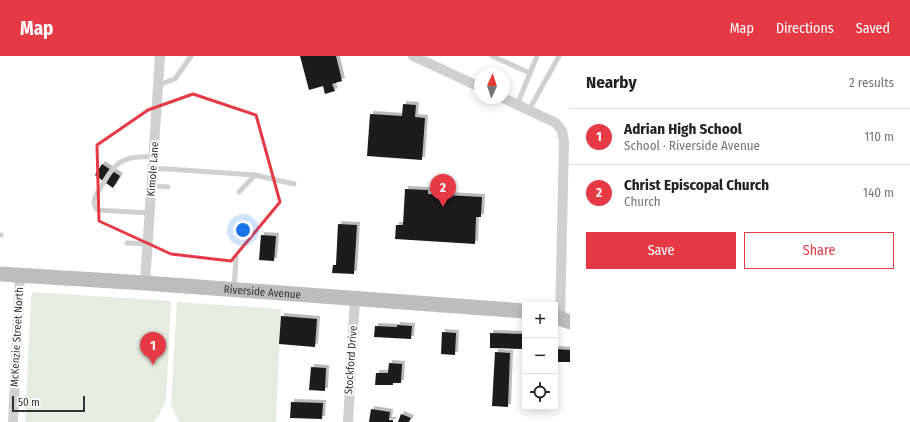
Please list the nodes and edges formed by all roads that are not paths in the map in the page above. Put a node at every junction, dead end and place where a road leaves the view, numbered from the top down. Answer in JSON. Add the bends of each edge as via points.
{"nodes":[{"id":1,"x":160,"y":56,"type":"edge"},
{"id":2,"x":191,"y":56,"type":"edge"},
{"id":3,"x":413,"y":56,"type":"edge"},
{"id":4,"x":492,"y":56,"type":"edge"},
{"id":5,"x":537,"y":56,"type":"edge"},
{"id":6,"x":559,"y":56,"type":"edge"},
{"id":7,"x":530,"y":73,"type":"junction"},
{"id":8,"x":474,"y":84,"type":"edge"},
{"id":9,"x":158,"y":85,"type":"junction"},
{"id":10,"x":510,"y":102,"type":"edge"},
{"id":11,"x":517,"y":105,"type":"junction"},
{"id":12,"x":529,"y":110,"type":"junction"},
{"id":13,"x":154,"y":157,"type":"junction"},
{"id":14,"x":153,"y":168,"type":"junction"},
{"id":15,"x":256,"y":174,"type":"junction"},
{"id":16,"x":294,"y":184,"type":"dead end"},
{"id":17,"x":152,"y":186,"type":"junction"},
{"id":18,"x":168,"y":187,"type":"dead end"},
{"id":19,"x":238,"y":192,"type":"dead end"},
{"id":20,"x":566,"y":205,"type":"edge"},
{"id":21,"x":150,"y":213,"type":"junction"},
{"id":22,"x":127,"y":243,"type":"dead end"},
{"id":23,"x":148,"y":244,"type":"junction"},
{"id":24,"x":236,"y":258,"type":"dead end"},
{"id":25,"x":0,"y":274,"type":"edge"},
{"id":26,"x":20,"y":275,"type":"junction"},
{"id":27,"x":145,"y":283,"type":"junction"},
{"id":28,"x":234,"y":289,"type":"junction"},
{"id":29,"x":355,"y":298,"type":"junction"},
{"id":30,"x":522,"y":311,"type":"edge"},
{"id":31,"x":562,"y":319,"type":"edge"},
{"id":32,"x":13,"y":422,"type":"edge"},
{"id":33,"x":348,"y":422,"type":"edge"}],
"edges":[{"from":1,"to":9,"type":"street","name":"Kimole Lane"},
{"from":2,"to":9,"type":"lane","via":[[175,79]]},
{"from":3,"to":8,"type":"street"},
{"from":4,"to":7,"type":"lane"},
{"from":5,"to":7,"type":"lane"},
{"from":6,"to":12,"type":"lane"},
{"from":7,"to":11,"type":"lane"},
{"from":9,"to":13,"type":"street","name":"Kimole Lane"},
{"from":10,"to":11,"type":"street"},
{"from":11,"to":12,"type":"street"},
{"from":12,"to":20,"type":"street","via":[[556,123],[562,131]]},
{"from":13,"to":14,"type":"street","name":"Kimole Lane"},
{"from":13,"to":21,"type":"lane","via":[[130,157],[117,164],[95,197],[94,204],[97,210]]},
{"from":14,"to":15,"type":"lane"},
{"from":14,"to":17,"type":"street","name":"Kimole Lane"},
{"from":15,"to":16,"type":"lane"},
{"from":15,"to":19,"type":"lane"},
{"from":17,"to":18,"type":"lane"},
{"from":17,"to":21,"type":"street","name":"Kimole Lane"},
{"from":20,"to":31,"type":"street"},
{"from":21,"to":23,"type":"street","name":"Kimole Lane"},
{"from":22,"to":23,"type":"lane"},
{"from":23,"to":27,"type":"street","name":"Kimole Lane"},
{"from":24,"to":28,"type":"lane"},
{"from":25,"to":26,"type":"street","name":"Riverside Avenue"},
{"from":26,"to":27,"type":"street","name":"Riverside Avenue"},
{"from":26,"to":32,"type":"street","name":"McKenzie Street North"},
{"from":27,"to":28,"type":"street","name":"Riverside Avenue"},
{"from":28,"to":29,"type":"street","name":"Riverside Avenue"},
{"from":29,"to":30,"type":"street","name":"Riverside Avenue"},
{"from":29,"to":33,"type":"street","name":"Stockford Drive"}]}
